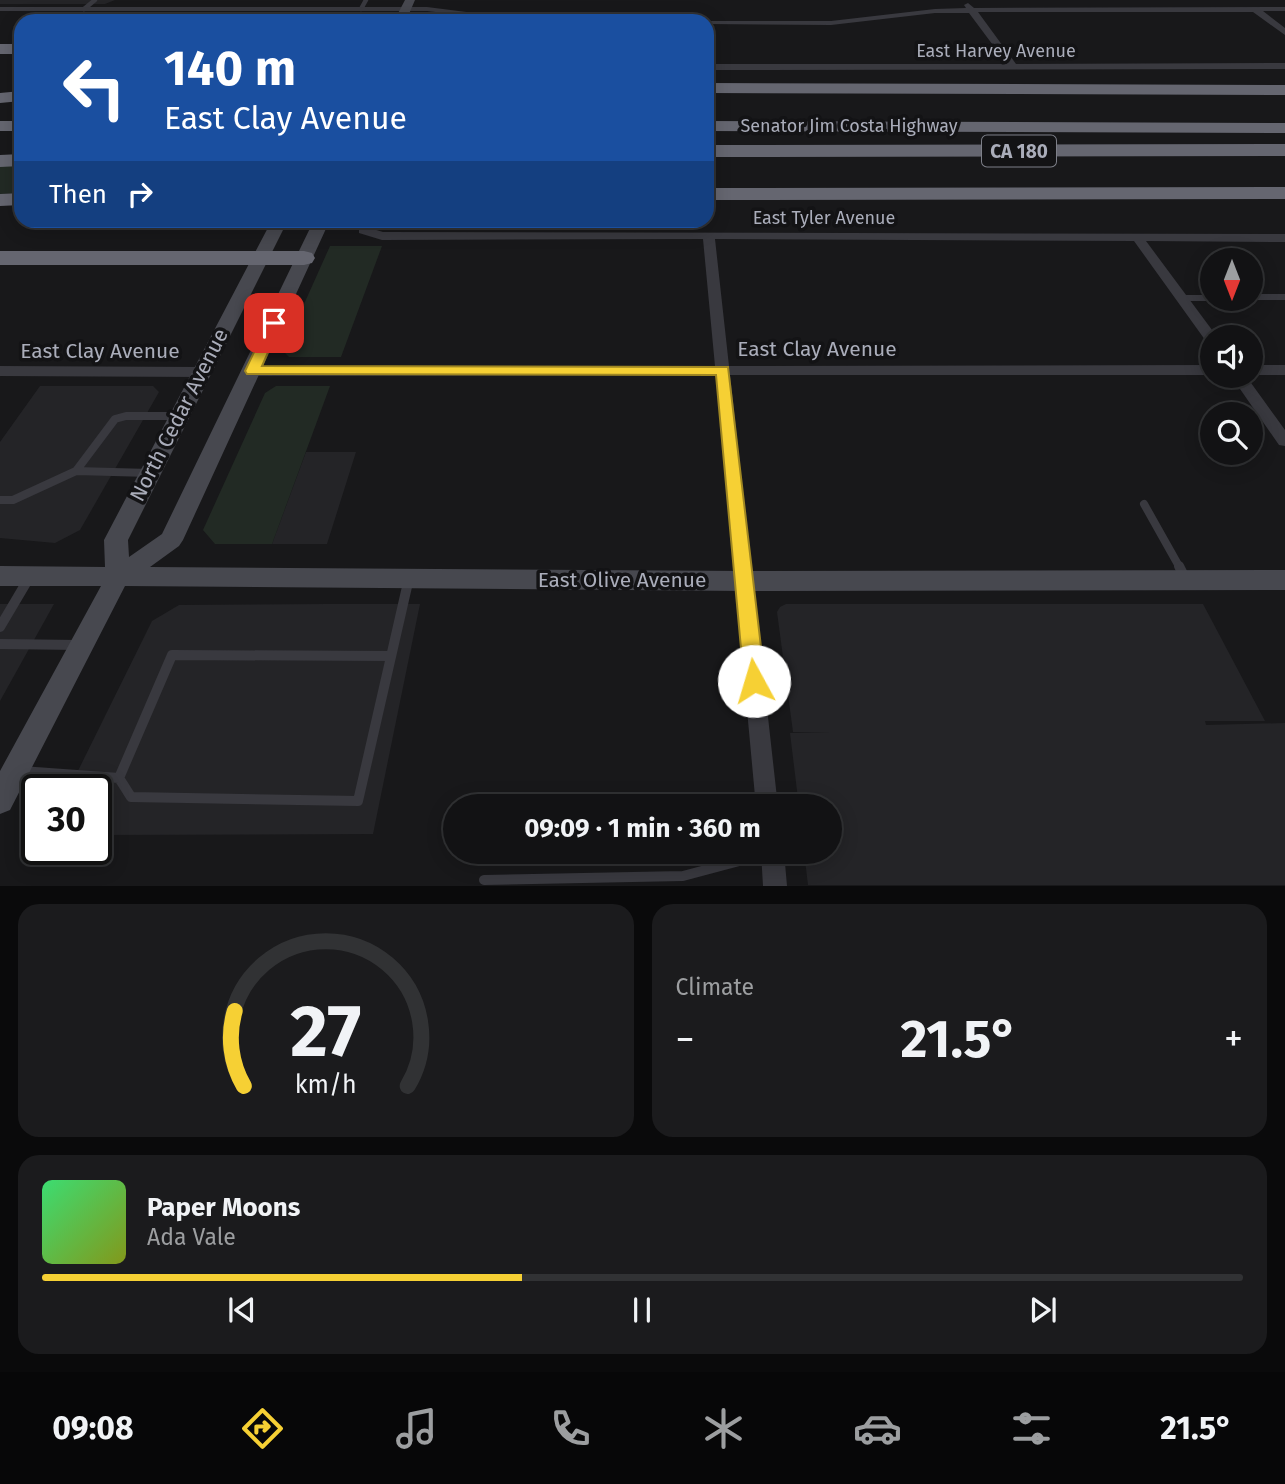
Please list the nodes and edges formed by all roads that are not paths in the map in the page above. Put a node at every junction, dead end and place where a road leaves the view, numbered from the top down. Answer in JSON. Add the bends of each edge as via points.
{"nodes":[{"id":1,"x":94,"y":0,"type":"edge"},
{"id":2,"x":130,"y":0,"type":"edge"},
{"id":3,"x":366,"y":0,"type":"edge"},
{"id":4,"x":965,"y":0,"type":"edge"},
{"id":5,"x":1242,"y":0,"type":"edge"},
{"id":6,"x":408,"y":5,"type":"edge"},
{"id":7,"x":0,"y":9,"type":"edge"},
{"id":8,"x":84,"y":9,"type":"junction"},
{"id":9,"x":119,"y":9,"type":"junction"},
{"id":10,"x":361,"y":9,"type":"junction"},
{"id":11,"x":1255,"y":9,"type":"junction"},
{"id":12,"x":1285,"y":9,"type":"edge"},
{"id":13,"x":972,"y":10,"type":"junction"},
{"id":14,"x":479,"y":14,"type":"edge"},
{"id":15,"x":714,"y":22,"type":"edge"},
{"id":16,"x":1285,"y":32,"type":"edge"},
{"id":17,"x":714,"y":66,"type":"edge"},
{"id":18,"x":1013,"y":66,"type":"junction"},
{"id":19,"x":1285,"y":66,"type":"edge"},
{"id":20,"x":1285,"y":77,"type":"edge"},
{"id":21,"x":714,"y":88,"type":"edge"},
{"id":22,"x":901,"y":88,"type":"junction"},
{"id":23,"x":1285,"y":90,"type":"edge"},
{"id":24,"x":1285,"y":121,"type":"edge"},
{"id":25,"x":714,"y":126,"type":"edge"},
{"id":26,"x":987,"y":126,"type":"junction"},
{"id":27,"x":1285,"y":128,"type":"edge"},
{"id":28,"x":1285,"y":150,"type":"edge"},
{"id":29,"x":714,"y":151,"type":"edge"},
{"id":30,"x":753,"y":151,"type":"junction"},
{"id":31,"x":1285,"y":164,"type":"edge"},
{"id":32,"x":1285,"y":193,"type":"edge"},
{"id":33,"x":714,"y":194,"type":"edge"},
{"id":34,"x":761,"y":194,"type":"junction"},
{"id":35,"x":1285,"y":207,"type":"edge"},
{"id":36,"x":276,"y":228,"type":"edge"},
{"id":37,"x":318,"y":228,"type":"edge"},
{"id":38,"x":363,"y":230,"type":"dead end"},
{"id":39,"x":709,"y":234,"type":"junction"},
{"id":40,"x":1137,"y":237,"type":"junction"},
{"id":41,"x":1285,"y":238,"type":"edge"},
{"id":42,"x":0,"y":258,"type":"edge"},
{"id":43,"x":255,"y":267,"type":"junction"},
{"id":44,"x":300,"y":267,"type":"junction"},
{"id":45,"x":0,"y":276,"type":"edge"},
{"id":46,"x":1264,"y":297,"type":"edge"},
{"id":47,"x":1285,"y":297,"type":"edge"},
{"id":48,"x":1181,"y":298,"type":"junction"},
{"id":49,"x":1200,"y":298,"type":"edge"},
{"id":50,"x":1201,"y":325,"type":"edge"},
{"id":51,"x":723,"y":370,"type":"junction"},
{"id":52,"x":1200,"y":370,"type":"edge"},
{"id":53,"x":1263,"y":370,"type":"edge"},
{"id":54,"x":1285,"y":370,"type":"edge"},
{"id":55,"x":0,"y":371,"type":"edge"},
{"id":56,"x":252,"y":371,"type":"junction"},
{"id":57,"x":201,"y":372,"type":"junction"},
{"id":58,"x":1247,"y":388,"type":"edge"},
{"id":59,"x":178,"y":416,"type":"junction"},
{"id":60,"x":1285,"y":441,"type":"edge"},
{"id":61,"x":76,"y":471,"type":"junction"},
{"id":62,"x":150,"y":472,"type":"junction"},
{"id":63,"x":0,"y":500,"type":"edge"},
{"id":64,"x":1144,"y":504,"type":"dead end"},
{"id":65,"x":0,"y":576,"type":"edge"},
{"id":66,"x":31,"y":576,"type":"junction"},
{"id":67,"x":118,"y":577,"type":"junction"},
{"id":68,"x":409,"y":578,"type":"junction"},
{"id":69,"x":744,"y":580,"type":"junction"},
{"id":70,"x":1187,"y":580,"type":"junction"},
{"id":71,"x":1285,"y":580,"type":"edge"},
{"id":72,"x":0,"y":627,"type":"edge"},
{"id":73,"x":0,"y":644,"type":"edge"},
{"id":74,"x":82,"y":645,"type":"junction"},
{"id":75,"x":391,"y":656,"type":"junction"},
{"id":76,"x":17,"y":770,"type":"junction"},
{"id":77,"x":119,"y":778,"type":"junction"},
{"id":78,"x":766,"y":794,"type":"edge"},
{"id":79,"x":0,"y":800,"type":"edge"},
{"id":80,"x":727,"y":864,"type":"edge"},
{"id":81,"x":773,"y":864,"type":"edge"},
{"id":82,"x":484,"y":880,"type":"dead end"},
{"id":83,"x":775,"y":886,"type":"edge"}],
"edges":[{"from":1,"to":8,"type":"lane"},
{"from":2,"to":9,"type":"street"},
{"from":3,"to":10,"type":"lane"},
{"from":4,"to":13,"type":"street"},
{"from":5,"to":11,"type":"street"},
{"from":6,"to":10,"type":"street"},
{"from":6,"to":14,"type":"street"},
{"from":7,"to":8,"type":"street"},
{"from":8,"to":9,"type":"street"},
{"from":9,"to":10,"type":"street"},
{"from":11,"to":12,"type":"street"},
{"from":11,"to":13,"type":"street"},
{"from":11,"to":16,"type":"street"},
{"from":13,"to":15,"type":"street","via":[[831,23]]},
{"from":13,"to":18,"type":"street"},
{"from":17,"to":18,"type":"street","name":"East Harvey Avenue"},
{"from":18,"to":19,"type":"street","name":"East Harvey Avenue"},
{"from":20,"to":22,"type":"highway"},
{"from":21,"to":22,"type":"highway"},
{"from":22,"to":23,"type":"highway"},
{"from":24,"to":26,"type":"highway"},
{"from":25,"to":26,"type":"highway","name":"Senator Jim Costa Highway","number":"CA 180"},
{"from":26,"to":27,"type":"highway","name":"Senator Jim Costa Highway","number":"CA 180"},
{"from":28,"to":30,"type":"highway","name":"Senator Jim Costa Highway","number":"CA 180"},
{"from":29,"to":30,"type":"highway","name":"Senator Jim Costa Highway","number":"CA 180"},
{"from":30,"to":31,"type":"highway"},
{"from":32,"to":34,"type":"highway"},
{"from":33,"to":34,"type":"highway"},
{"from":34,"to":35,"type":"highway"},
{"from":36,"to":43,"type":"main road","name":"North Cedar Avenue"},
{"from":37,"to":44,"type":"main road"},
{"from":38,"to":39,"type":"street","name":"East Tyler Avenue","via":[[382,236]]},
{"from":39,"to":40,"type":"street","name":"East Tyler Avenue"},
{"from":39,"to":51,"type":"street"},
{"from":40,"to":41,"type":"street","name":"East Tyler Avenue"},
{"from":40,"to":48,"type":"street"},
{"from":42,"to":43,"type":"highway"},
{"from":43,"to":44,"type":"highway"},
{"from":43,"to":45,"type":"highway"},
{"from":43,"to":57,"type":"main road","name":"North Cedar Avenue"},
{"from":44,"to":56,"type":"main road"},
{"from":46,"to":47,"type":"lane"},
{"from":48,"to":49,"type":"lane"},
{"from":48,"to":50,"type":"street"},
{"from":51,"to":52,"type":"street","name":"East Clay Avenue"},
{"from":51,"to":56,"type":"street","name":"East Clay Avenue"},
{"from":51,"to":69,"type":"street"},
{"from":53,"to":54,"type":"street"},
{"from":55,"to":57,"type":"street","name":"East Clay Avenue"},
{"from":56,"to":67,"type":"main road","via":[[171,540]]},
{"from":57,"to":59,"type":"main road","name":"North Cedar Avenue"},
{"from":58,"to":60,"type":"street"},
{"from":59,"to":61,"type":"lane","via":[[114,419]]},
{"from":59,"to":62,"type":"main road","name":"North Cedar Avenue"},
{"from":61,"to":62,"type":"lane"},
{"from":61,"to":63,"type":"lane","via":[[13,499]]},
{"from":62,"to":67,"type":"main road","name":"North Cedar Avenue","via":[[116,540]]},
{"from":64,"to":70,"type":"lane"},
{"from":65,"to":66,"type":"main road","name":"East Olive Avenue"},
{"from":66,"to":67,"type":"main road","name":"East Olive Avenue"},
{"from":66,"to":72,"type":"lane"},
{"from":67,"to":68,"type":"main road","name":"East Olive Avenue"},
{"from":67,"to":74,"type":"main road"},
{"from":68,"to":69,"type":"main road","name":"East Olive Avenue"},
{"from":68,"to":75,"type":"lane"},
{"from":69,"to":70,"type":"main road","name":"East Olive Avenue"},
{"from":69,"to":78,"type":"street"},
{"from":70,"to":71,"type":"main road","name":"East Olive Avenue"},
{"from":73,"to":74,"type":"lane"},
{"from":74,"to":76,"type":"main road"},
{"from":75,"to":77,"type":"lane","via":[[172,655]]},
{"from":75,"to":77,"type":"lane","via":[[358,801],[131,797]]},
{"from":76,"to":77,"type":"lane"},
{"from":76,"to":79,"type":"main road"},
{"from":80,"to":82,"type":"lane","via":[[682,876]]},
{"from":81,"to":83,"type":"street"}]}
